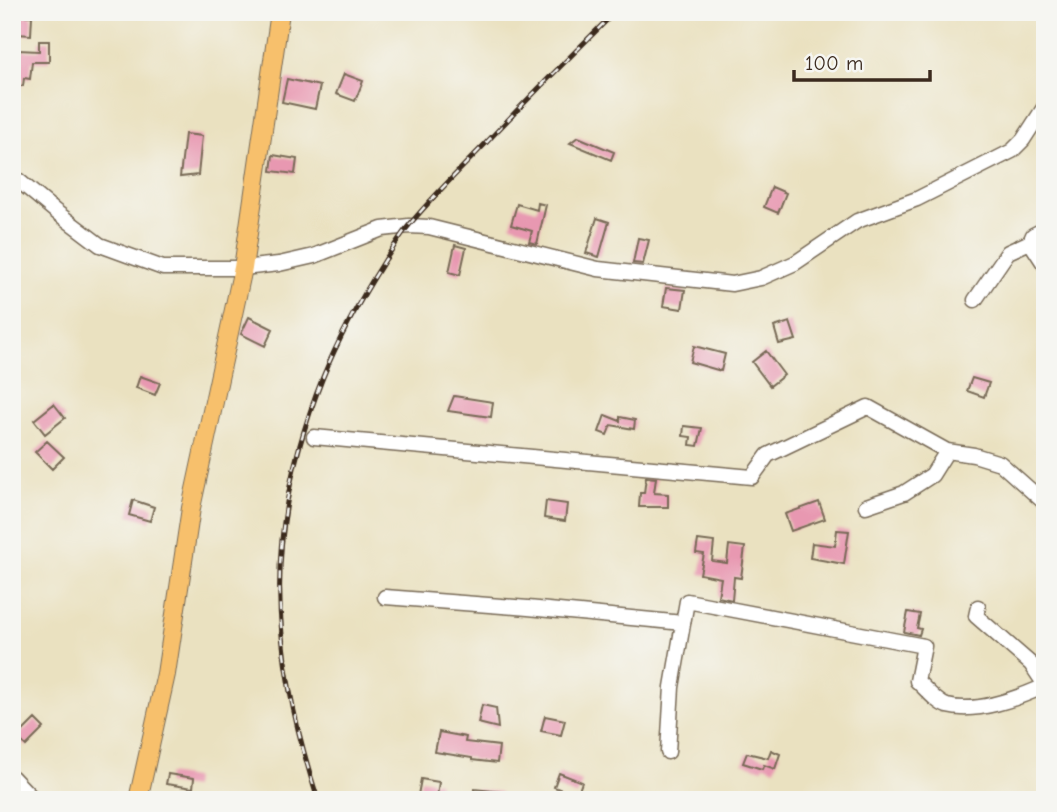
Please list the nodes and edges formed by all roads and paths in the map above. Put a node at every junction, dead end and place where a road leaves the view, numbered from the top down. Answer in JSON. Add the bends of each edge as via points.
{"nodes":[{"id":1,"x":280,"y":12,"type":"edge"},
{"id":2,"x":1045,"y":106,"type":"edge"},
{"id":3,"x":12,"y":175,"type":"edge"},
{"id":4,"x":1045,"y":229,"type":"edge"},
{"id":5,"x":1030,"y":242,"type":"junction"},
{"id":6,"x":1045,"y":265,"type":"edge"},
{"id":7,"x":243,"y":268,"type":"junction"},
{"id":8,"x":975,"y":300,"type":"dead end"},
{"id":9,"x":314,"y":437,"type":"dead end"},
{"id":10,"x":947,"y":451,"type":"junction"},
{"id":11,"x":1045,"y":503,"type":"edge"},
{"id":12,"x":866,"y":506,"type":"dead end"},
{"id":13,"x":385,"y":597,"type":"dead end"},
{"id":14,"x":978,"y":607,"type":"dead end"},
{"id":15,"x":683,"y":624,"type":"junction"},
{"id":16,"x":1045,"y":686,"type":"edge"},
{"id":17,"x":668,"y":752,"type":"dead end"},
{"id":18,"x":13,"y":779,"type":"edge"},
{"id":19,"x":34,"y":800,"type":"edge"},
{"id":20,"x":138,"y":800,"type":"edge"}],
"edges":[{"from":1,"to":7,"type":"main road"},
{"from":2,"to":7,"type":"street","via":[[1012,151],[917,199],[857,221],[795,263],[743,282],[598,269],[409,226],[382,229],[314,256]]},
{"from":3,"to":7,"type":"street","via":[[100,245],[163,268]]},
{"from":4,"to":5,"type":"street"},
{"from":5,"to":6,"type":"street"},
{"from":5,"to":8,"type":"street","via":[[1008,252]]},
{"from":7,"to":20,"type":"main road","via":[[191,508],[166,674]]},
{"from":9,"to":10,"type":"street","via":[[752,477],[768,455],[869,407]]},
{"from":10,"to":11,"type":"street","via":[[1000,463]]},
{"from":10,"to":12,"type":"street","via":[[932,475],[904,493]]},
{"from":13,"to":15,"type":"street"},
{"from":14,"to":16,"type":"street","via":[[976,616],[1031,663]]},
{"from":15,"to":16,"type":"street","via":[[687,601],[924,646],[917,681],[945,706],[1013,700]]},
{"from":15,"to":17,"type":"street","via":[[672,687]]},
{"from":18,"to":19,"type":"street"}]}
